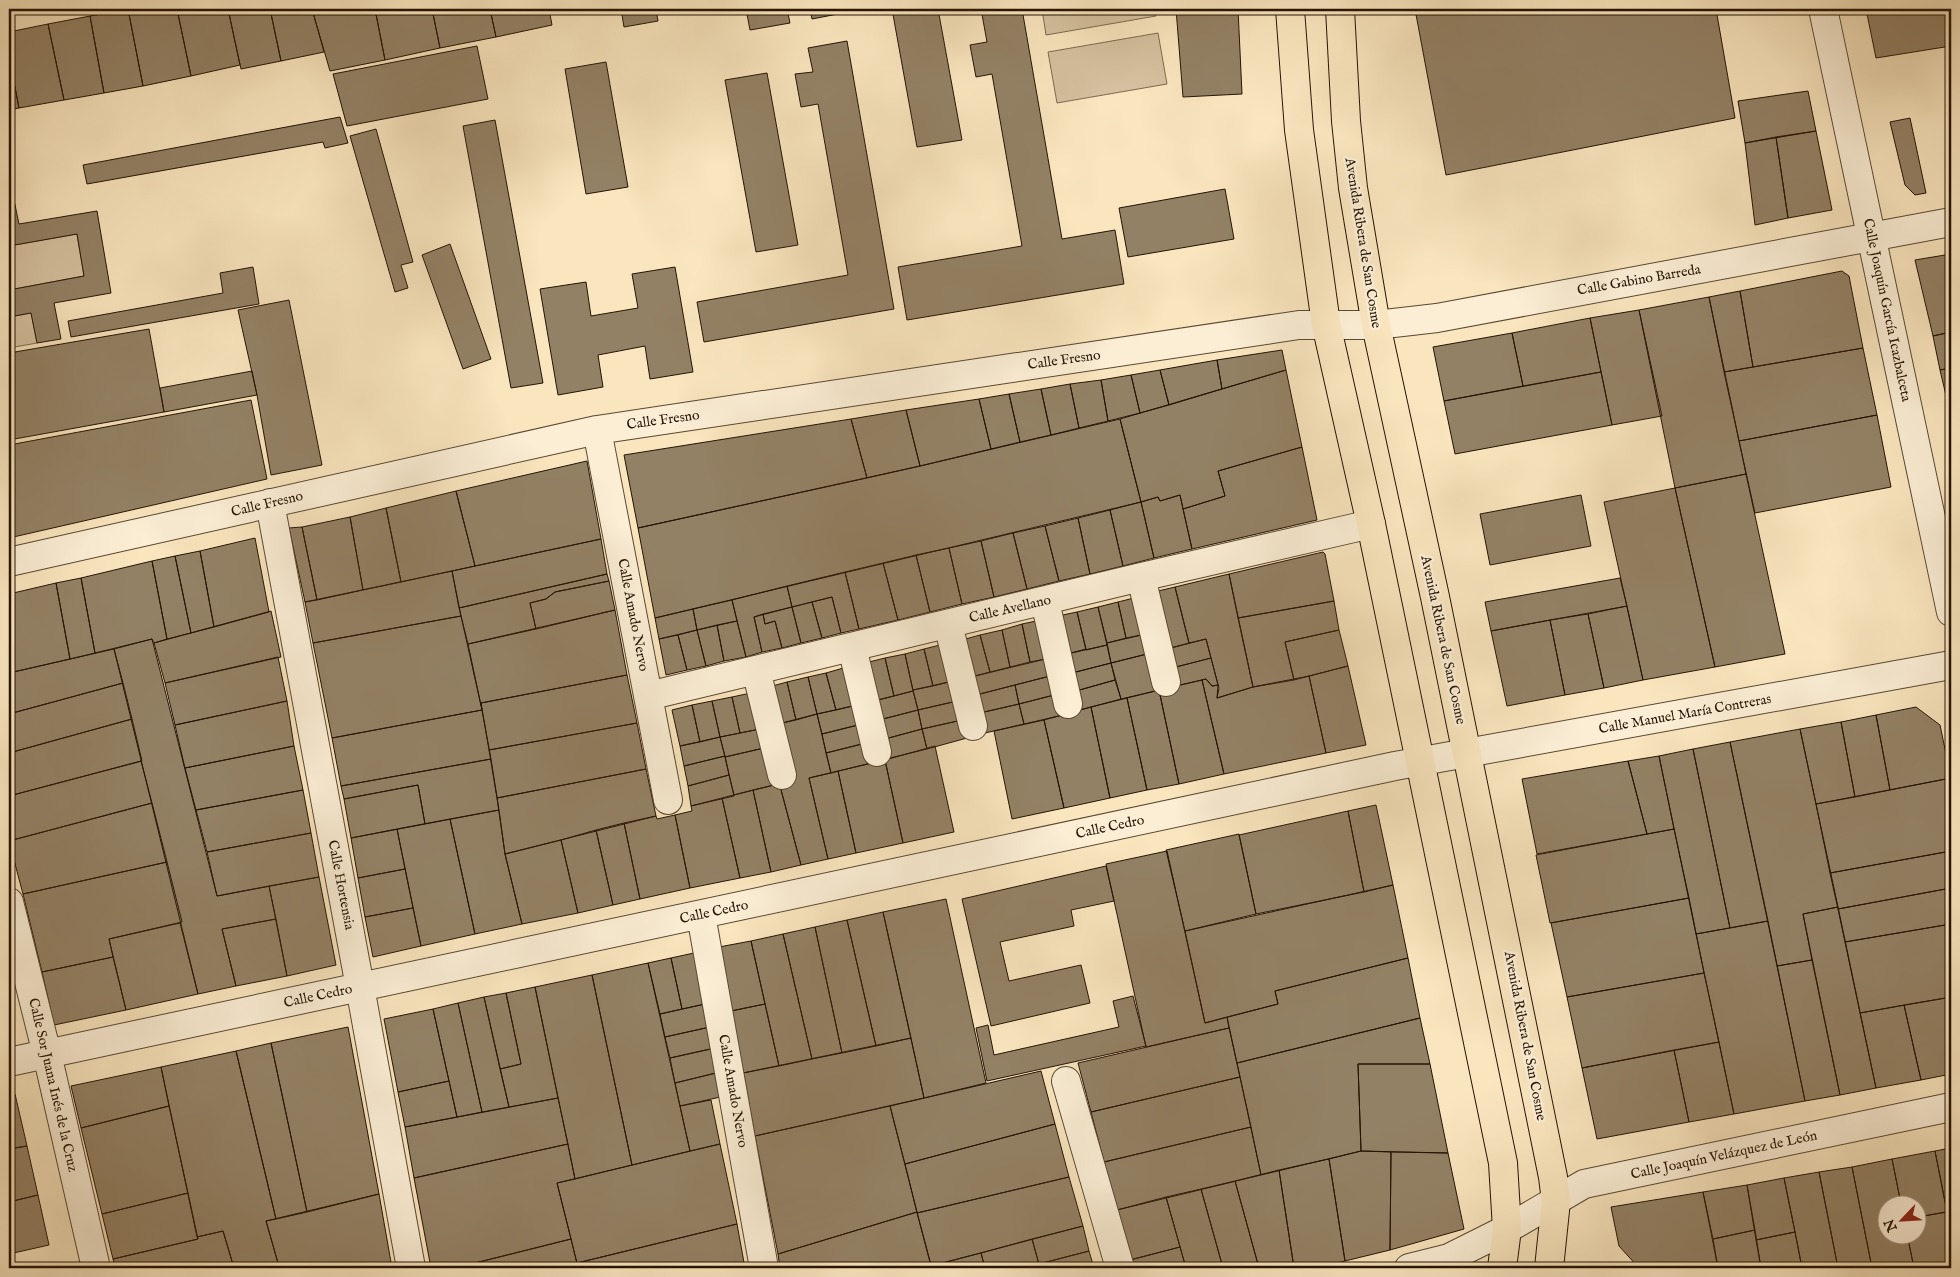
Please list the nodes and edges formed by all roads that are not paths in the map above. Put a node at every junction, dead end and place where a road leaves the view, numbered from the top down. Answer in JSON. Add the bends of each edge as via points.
{"nodes":[{"id":1,"x":1290,"y":9,"type":"edge"},
{"id":2,"x":1340,"y":9,"type":"edge"},
{"id":3,"x":1824,"y":9,"type":"edge"},
{"id":4,"x":1951,"y":222,"type":"edge"},
{"id":5,"x":1872,"y":238,"type":"junction"},
{"id":6,"x":1326,"y":324,"type":"junction"},
{"id":7,"x":1376,"y":325,"type":"junction"},
{"id":8,"x":597,"y":430,"type":"junction"},
{"id":9,"x":270,"y":503,"type":"junction"},
{"id":10,"x":1371,"y":524,"type":"junction"},
{"id":11,"x":9,"y":562,"type":"edge"},
{"id":12,"x":1141,"y":577,"type":"junction"},
{"id":13,"x":1045,"y":601,"type":"junction"},
{"id":14,"x":1951,"y":612,"type":"edge"},
{"id":15,"x":948,"y":624,"type":"junction"},
{"id":16,"x":852,"y":647,"type":"junction"},
{"id":17,"x":1951,"y":665,"type":"edge"},
{"id":18,"x":756,"y":670,"type":"junction"},
{"id":19,"x":1166,"y":682,"type":"dead end"},
{"id":20,"x":648,"y":696,"type":"junction"},
{"id":21,"x":1068,"y":704,"type":"dead end"},
{"id":22,"x":973,"y":726,"type":"dead end"},
{"id":23,"x":877,"y":752,"type":"dead end"},
{"id":24,"x":1467,"y":752,"type":"junction"},
{"id":25,"x":1420,"y":761,"type":"junction"},
{"id":26,"x":782,"y":776,"type":"dead end"},
{"id":27,"x":668,"y":800,"type":"dead end"},
{"id":28,"x":9,"y":902,"type":"edge"},
{"id":29,"x":700,"y":915,"type":"junction"},
{"id":30,"x":360,"y":987,"type":"junction"},
{"id":31,"x":47,"y":1054,"type":"junction"},
{"id":32,"x":9,"y":1062,"type":"edge"},
{"id":33,"x":1066,"y":1081,"type":"dead end"},
{"id":34,"x":1951,"y":1107,"type":"edge"},
{"id":35,"x":1556,"y":1201,"type":"junction"},
{"id":36,"x":1507,"y":1229,"type":"junction"},
{"id":37,"x":96,"y":1268,"type":"edge"},
{"id":38,"x":410,"y":1268,"type":"edge"},
{"id":39,"x":764,"y":1268,"type":"edge"},
{"id":40,"x":1120,"y":1268,"type":"edge"},
{"id":41,"x":1409,"y":1268,"type":"edge"},
{"id":42,"x":1502,"y":1268,"type":"edge"},
{"id":43,"x":1549,"y":1268,"type":"edge"}],
"edges":[{"from":1,"to":6,"type":"main road","via":[[1299,130]]},
{"from":2,"to":7,"type":"main road","name":"Avenida Ribera de San Cosme","via":[[1346,121]]},
{"from":3,"to":5,"type":"street","name":"Calle Joaquín García Icazbalceta"},
{"from":4,"to":5,"type":"street","name":"Calle Gabino Barreda"},
{"from":5,"to":7,"type":"street","name":"Calle Gabino Barreda","via":[[1437,318]]},
{"from":5,"to":14,"type":"street","name":"Calle Joaquín García Icazbalceta"},
{"from":6,"to":7,"type":"street","name":"Calle Gabino Barreda"},
{"from":6,"to":8,"type":"street","name":"Calle Fresno","via":[[1299,325]]},
{"from":6,"to":10,"type":"main road"},
{"from":7,"to":24,"type":"main road","name":"Avenida Ribera de San Cosme"},
{"from":8,"to":9,"type":"street","name":"Calle Fresno"},
{"from":8,"to":20,"type":"street","name":"Calle Amado Nervo"},
{"from":9,"to":11,"type":"street","name":"Calle Fresno"},
{"from":9,"to":30,"type":"street","name":"Calle Hortensia"},
{"from":10,"to":12,"type":"street","name":"Calle Avellano"},
{"from":10,"to":25,"type":"main road"},
{"from":12,"to":13,"type":"street","name":"Calle Avellano"},
{"from":12,"to":19,"type":"street"},
{"from":13,"to":15,"type":"street","name":"Calle Avellano"},
{"from":13,"to":21,"type":"street"},
{"from":15,"to":16,"type":"street","name":"Calle Avellano"},
{"from":15,"to":22,"type":"street"},
{"from":16,"to":18,"type":"street","name":"Calle Avellano"},
{"from":16,"to":23,"type":"street"},
{"from":17,"to":24,"type":"street","name":"Calle Manuel María Contreras"},
{"from":18,"to":20,"type":"street","name":"Calle Avellano"},
{"from":18,"to":26,"type":"street"},
{"from":20,"to":27,"type":"street","name":"Calle Amado Nervo"},
{"from":24,"to":25,"type":"street","name":"Calle Manuel María Contreras"},
{"from":24,"to":35,"type":"main road","name":"Avenida Ribera de San Cosme"},
{"from":25,"to":29,"type":"street","name":"Calle Cedro"},
{"from":25,"to":36,"type":"main road","via":[[1503,1163]]},
{"from":28,"to":31,"type":"street","name":"Calle Sor Juana Inés de la Cruz"},
{"from":29,"to":30,"type":"street","name":"Calle Cedro"},
{"from":29,"to":39,"type":"street","name":"Calle Amado Nervo"},
{"from":30,"to":31,"type":"street","name":"Calle Cedro"},
{"from":30,"to":38,"type":"street","name":"Calle Hortensia"},
{"from":31,"to":32,"type":"street","name":"Calle Cedro"},
{"from":31,"to":37,"type":"street","name":"Calle Sor Juana Inés de la Cruz"},
{"from":33,"to":40,"type":"street"},
{"from":34,"to":35,"type":"street","name":"Calle Joaquín Velázquez de León","via":[[1584,1184]]},
{"from":35,"to":36,"type":"street","name":"Calle Joaquín Velázquez de León"},
{"from":35,"to":43,"type":"main road","name":"Avenida Ribera de San Cosme"},
{"from":36,"to":41,"type":"street","name":"Calle Joaquín Velázquez de León","via":[[1449,1258]]},
{"from":36,"to":42,"type":"main road"}]}
